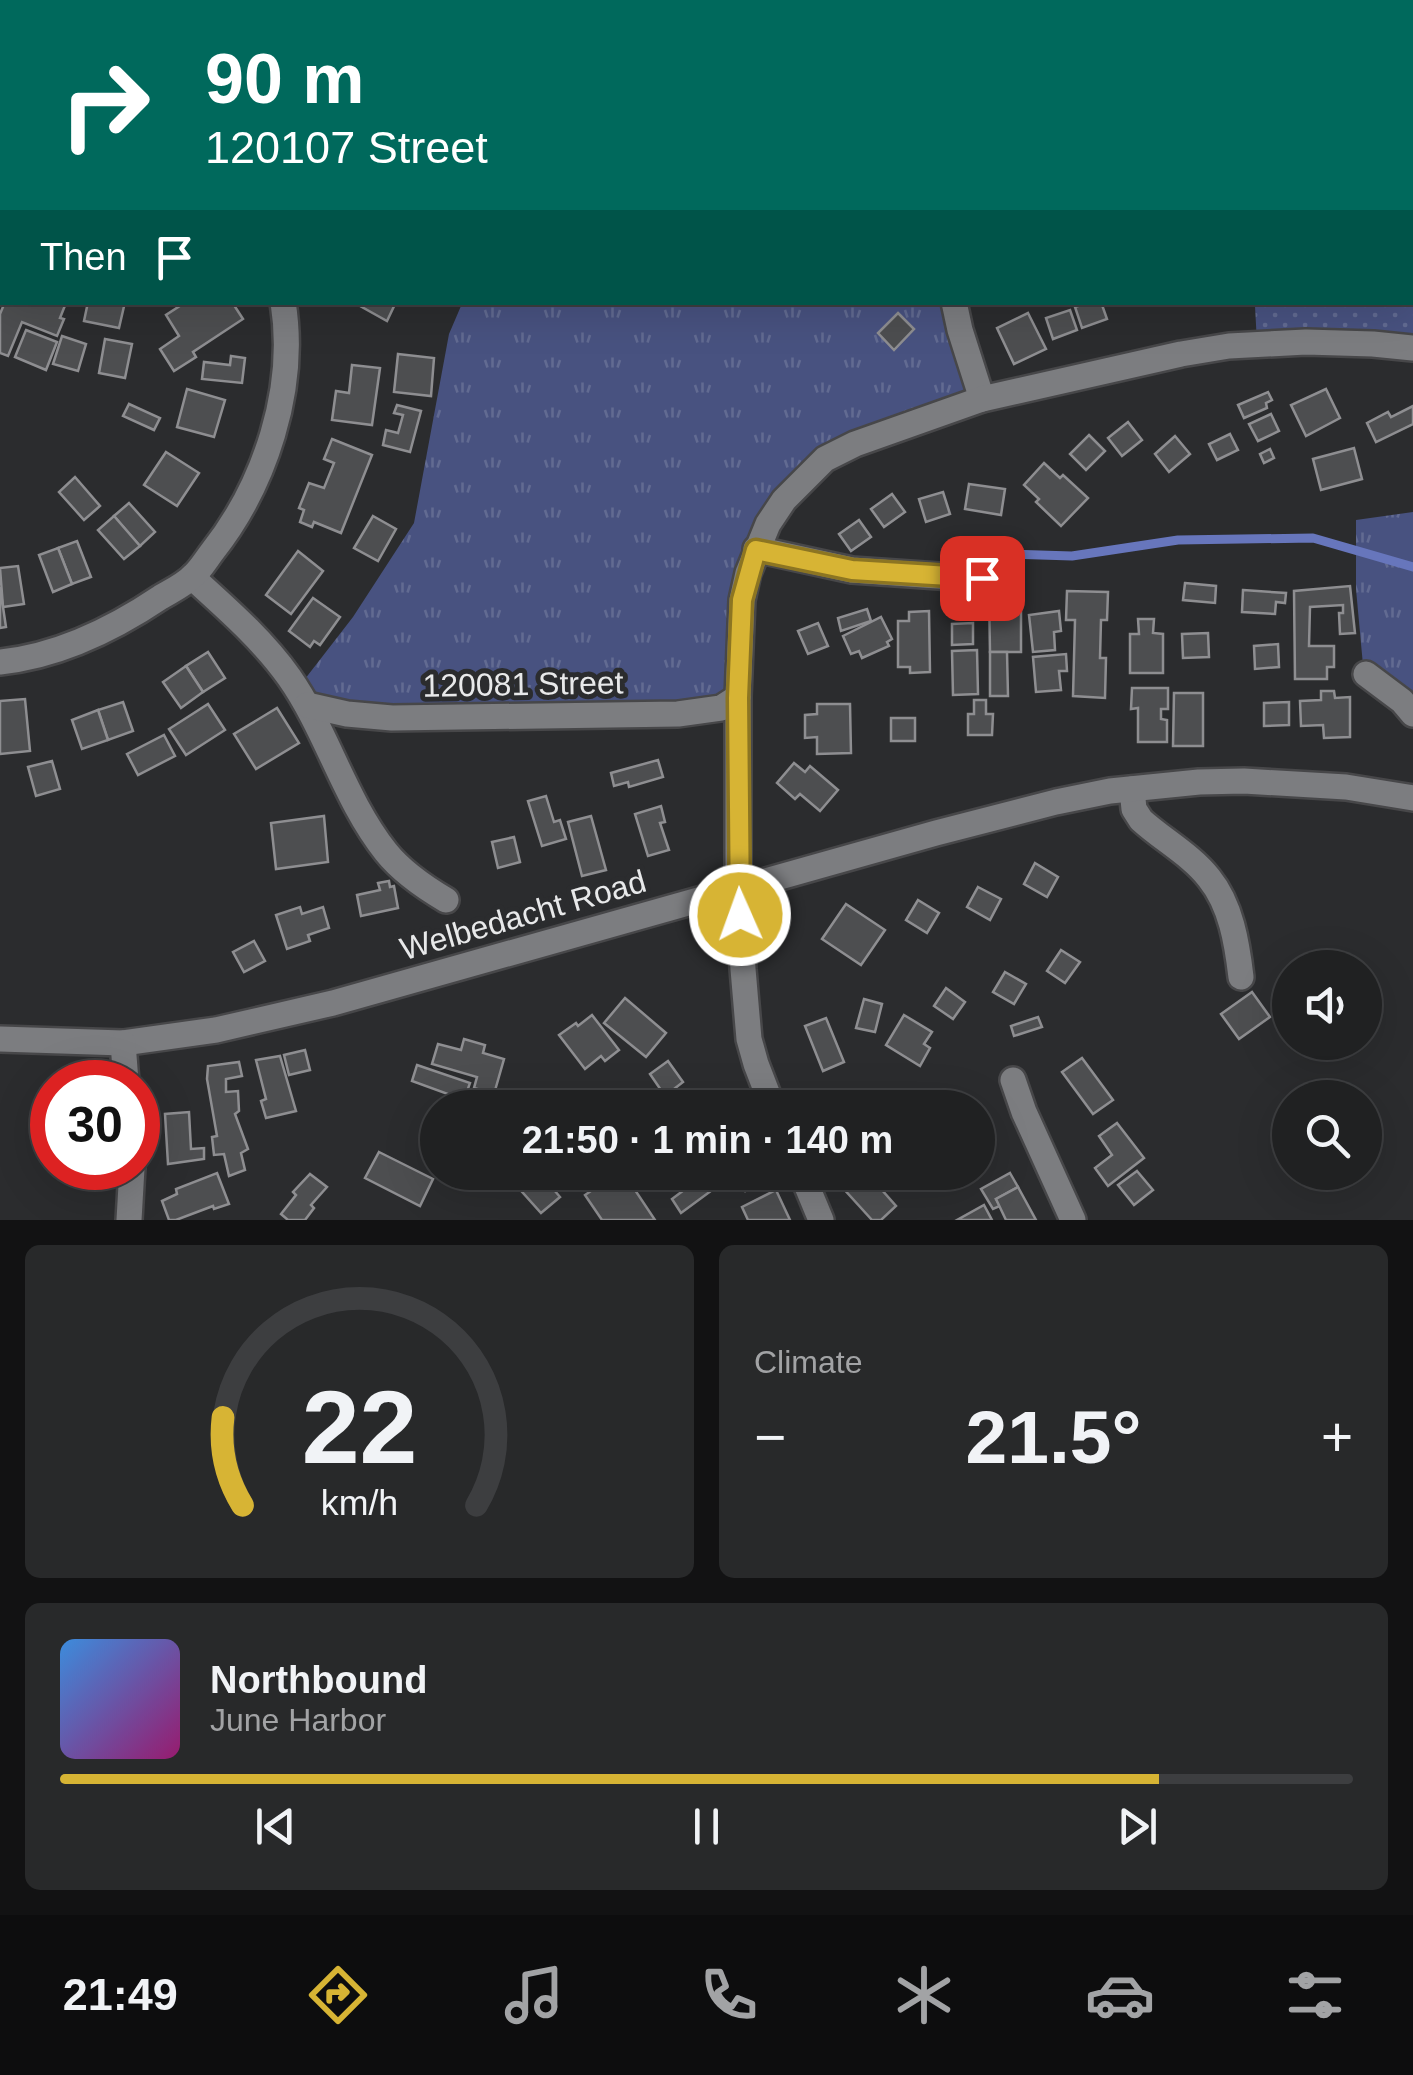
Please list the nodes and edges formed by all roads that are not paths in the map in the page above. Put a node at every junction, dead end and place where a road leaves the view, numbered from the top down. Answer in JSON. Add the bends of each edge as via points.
{"nodes":[{"id":1,"x":284,"y":305,"type":"edge"},
{"id":2,"x":955,"y":305,"type":"edge"},
{"id":3,"x":1413,"y":348,"type":"edge"},
{"id":4,"x":982,"y":399,"type":"junction"},
{"id":5,"x":756,"y":550,"type":"junction"},
{"id":6,"x":192,"y":577,"type":"junction"},
{"id":7,"x":982,"y":578,"type":"dead end"},
{"id":8,"x":0,"y":662,"type":"edge"},
{"id":9,"x":1366,"y":674,"type":"dead end"},
{"id":10,"x":738,"y":698,"type":"junction"},
{"id":11,"x":306,"y":706,"type":"junction"},
{"id":12,"x":1413,"y":714,"type":"edge"},
{"id":13,"x":1132,"y":789,"type":"junction"},
{"id":14,"x":1413,"y":798,"type":"edge"},
{"id":15,"x":738,"y":888,"type":"junction"},
{"id":16,"x":446,"y":900,"type":"dead end"},
{"id":17,"x":1241,"y":976,"type":"dead end"},
{"id":18,"x":0,"y":1039,"type":"edge"},
{"id":19,"x":124,"y":1043,"type":"junction"},
{"id":20,"x":125,"y":1060,"type":"edge"},
{"id":21,"x":1014,"y":1080,"type":"dead end"},
{"id":22,"x":765,"y":1090,"type":"edge"},
{"id":23,"x":131,"y":1190,"type":"edge"},
{"id":24,"x":808,"y":1190,"type":"edge"},
{"id":25,"x":129,"y":1220,"type":"edge"},
{"id":26,"x":821,"y":1220,"type":"edge"},
{"id":27,"x":1073,"y":1220,"type":"edge"}],
"edges":[{"from":1,"to":6,"type":"street","via":[[273,439],[232,528]]},
{"from":2,"to":4,"type":"street"},
{"from":3,"to":4,"type":"street","via":[[1230,346]]},
{"from":4,"to":5,"type":"street","via":[[826,459],[784,500]]},
{"from":5,"to":7,"type":"street","via":[[852,570]]},
{"from":5,"to":10,"type":"street","via":[[742,600]]},
{"from":6,"to":8,"type":"street","via":[[88,639]]},
{"from":6,"to":11,"type":"street","via":[[259,640]]},
{"from":9,"to":12,"type":"street"},
{"from":10,"to":11,"type":"street","name":"120081 Street","via":[[721,708],[661,715],[392,718]]},
{"from":10,"to":15,"type":"street"},
{"from":11,"to":16,"type":"street","via":[[386,853]]},
{"from":13,"to":14,"type":"street","name":"Welbedacht Road","via":[[1244,781]]},
{"from":13,"to":15,"type":"street","name":"Welbedacht Road","via":[[1056,802]]},
{"from":13,"to":17,"type":"street","via":[[1141,820],[1209,877],[1223,900]]},
{"from":15,"to":19,"type":"street","name":"Welbedacht Road","via":[[334,1003]]},
{"from":15,"to":22,"type":"street","via":[[749,1039]]},
{"from":18,"to":19,"type":"street","name":"Welbedacht Road"},
{"from":19,"to":20,"type":"street"},
{"from":21,"to":27,"type":"street"},
{"from":23,"to":25,"type":"street"},
{"from":24,"to":26,"type":"street"}]}
